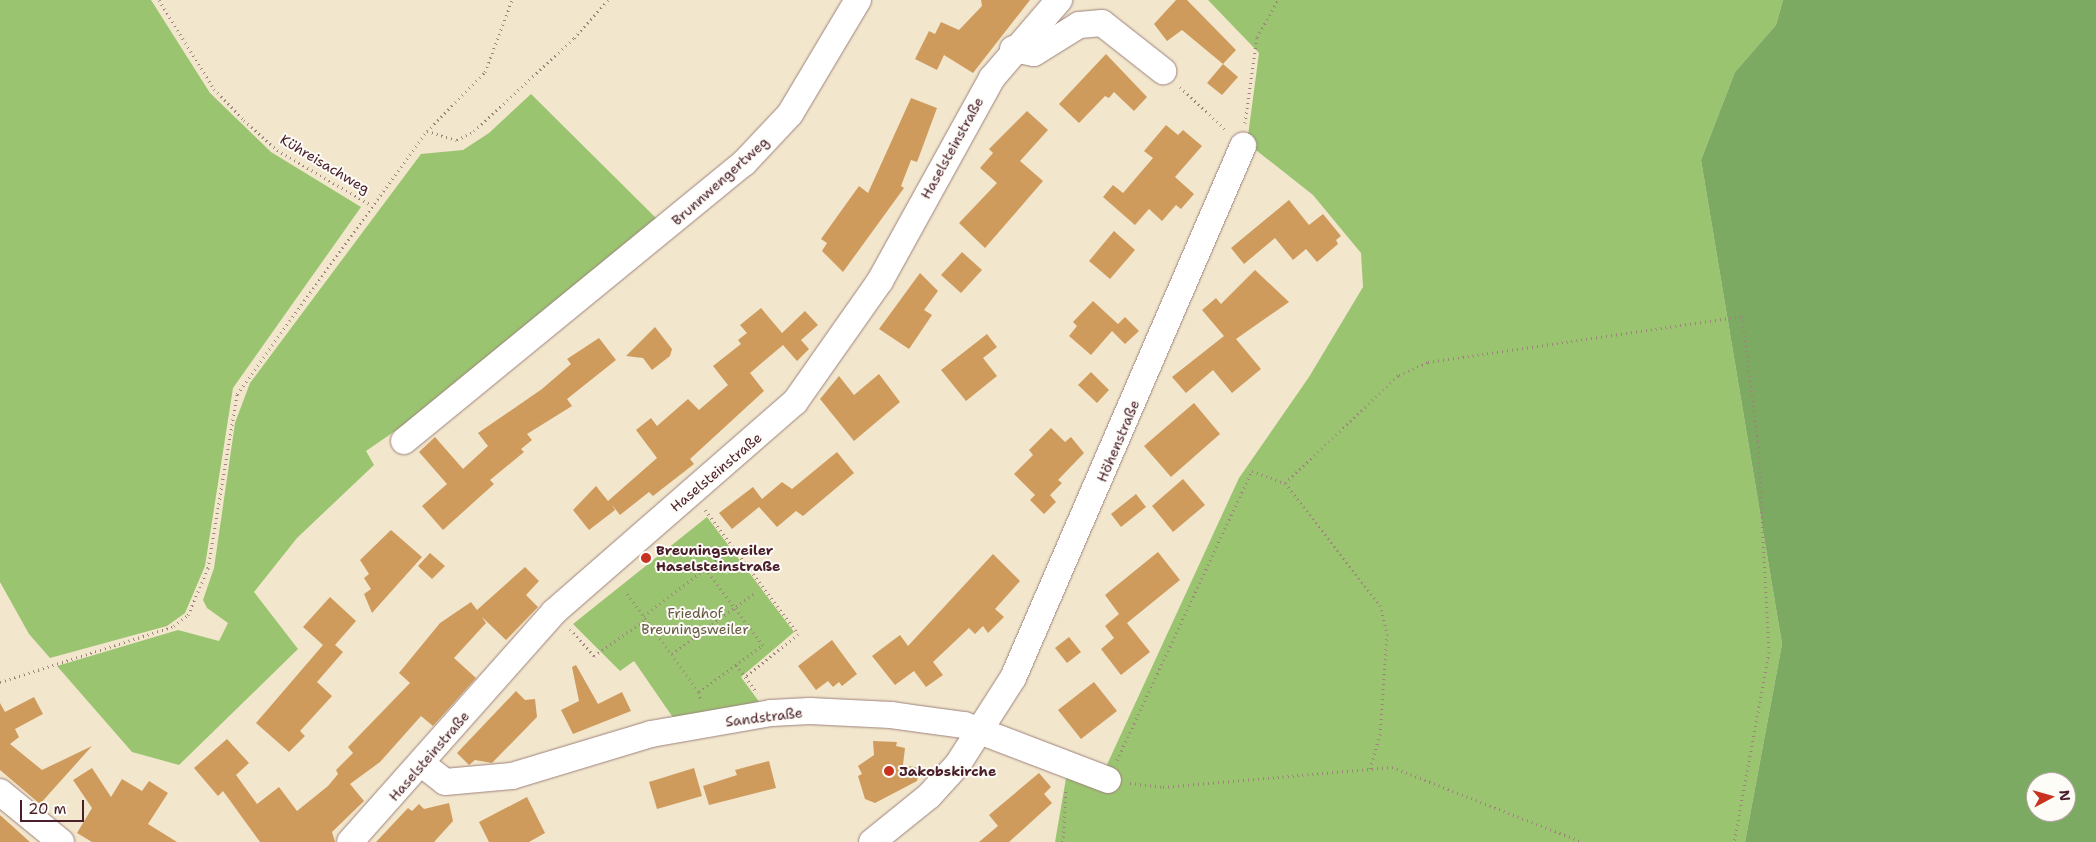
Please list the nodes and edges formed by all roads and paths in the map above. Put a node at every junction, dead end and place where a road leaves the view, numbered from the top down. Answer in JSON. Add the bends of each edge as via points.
{"nodes":[{"id":1,"x":159,"y":0,"type":"edge"},
{"id":2,"x":512,"y":0,"type":"edge"},
{"id":3,"x":608,"y":0,"type":"edge"},
{"id":4,"x":858,"y":0,"type":"edge"},
{"id":5,"x":1059,"y":0,"type":"edge"},
{"id":6,"x":1278,"y":0,"type":"edge"},
{"id":7,"x":1013,"y":49,"type":"junction"},
{"id":8,"x":1163,"y":71,"type":"joint"},
{"id":9,"x":427,"y":130,"type":"junction"},
{"id":10,"x":1243,"y":146,"type":"junction"},
{"id":11,"x":371,"y":205,"type":"junction"},
{"id":12,"x":404,"y":441,"type":"dead end"},
{"id":13,"x":1285,"y":483,"type":"junction"},
{"id":14,"x":692,"y":491,"type":"junction"},
{"id":15,"x":726,"y":553,"type":"dead end"},
{"id":16,"x":706,"y":569,"type":"junction"},
{"id":17,"x":756,"y":592,"type":"dead end"},
{"id":18,"x":627,"y":594,"type":"dead end"},
{"id":19,"x":735,"y":607,"type":"junction"},
{"id":20,"x":554,"y":612,"type":"junction"},
{"id":21,"x":645,"y":617,"type":"junction"},
{"id":22,"x":672,"y":654,"type":"junction"},
{"id":23,"x":736,"y":665,"type":"junction"},
{"id":24,"x":745,"y":677,"type":"junction"},
{"id":25,"x":0,"y":682,"type":"edge"},
{"id":26,"x":699,"y":692,"type":"junction"},
{"id":27,"x":758,"y":696,"type":"dead end"},
{"id":28,"x":688,"y":727,"type":"junction"},
{"id":29,"x":982,"y":730,"type":"junction"},
{"id":30,"x":422,"y":764,"type":"junction"},
{"id":31,"x":1070,"y":768,"type":"junction"},
{"id":32,"x":1369,"y":772,"type":"junction"},
{"id":33,"x":1108,"y":780,"type":"junction"},
{"id":34,"x":0,"y":792,"type":"edge"},
{"id":35,"x":61,"y":842,"type":"edge"},
{"id":36,"x":350,"y":842,"type":"edge"},
{"id":37,"x":872,"y":842,"type":"edge"},
{"id":38,"x":1063,"y":842,"type":"edge"},
{"id":39,"x":1582,"y":842,"type":"edge"},
{"id":40,"x":1734,"y":842,"type":"edge"}],
"edges":[{"from":1,"to":11,"type":"path","name":"Kühreisachweg","via":[[214,89],[244,120],[278,150]]},
{"from":2,"to":9,"type":"path","via":[[485,72]]},
{"from":3,"to":9,"type":"path","via":[[574,38],[474,131],[457,140]]},
{"from":4,"to":12,"type":"street","name":"Brunnwengertweg","via":[[790,114],[766,141],[693,206],[540,326]]},
{"from":5,"to":7,"type":"street","name":"Haselsteinstraße"},
{"from":6,"to":10,"type":"path","via":[[1256,37]]},
{"from":7,"to":8,"type":"street","via":[[1034,53],[1079,25],[1102,24]]},
{"from":7,"to":14,"type":"street","name":"Haselsteinstraße","via":[[964,122],[851,328],[795,402]]},
{"from":8,"to":10,"type":"path"},
{"from":9,"to":11,"type":"path"},
{"from":10,"to":29,"type":"street","name":"Höhenstraße","via":[[1040,623]]},
{"from":11,"to":25,"type":"path","via":[[236,394],[208,568],[188,615],[174,626]]},
{"from":13,"to":32,"type":"path","via":[[1380,605],[1387,634],[1380,734]]},
{"from":13,"to":33,"type":"path","via":[[1252,471]]},
{"from":13,"to":40,"type":"path","via":[[1399,375],[1428,362],[1742,316],[1758,442],[1769,652]]},
{"from":14,"to":20,"type":"street","name":"Haselsteinstraße"},
{"from":14,"to":24,"type":"path","via":[[798,634]]},
{"from":15,"to":16,"type":"path"},
{"from":16,"to":19,"type":"path"},
{"from":16,"to":21,"type":"path"},
{"from":17,"to":19,"type":"path"},
{"from":18,"to":21,"type":"path"},
{"from":19,"to":22,"type":"path"},
{"from":19,"to":23,"type":"path","via":[[763,645]]},
{"from":20,"to":21,"type":"path","via":[[594,656]]},
{"from":20,"to":30,"type":"street","name":"Haselsteinstraße"},
{"from":21,"to":22,"type":"path"},
{"from":22,"to":26,"type":"path"},
{"from":23,"to":24,"type":"path"},
{"from":23,"to":26,"type":"path"},
{"from":24,"to":27,"type":"path"},
{"from":26,"to":28,"type":"path","via":[[704,699]]},
{"from":28,"to":29,"type":"street","name":"Sandstraße","via":[[810,711],[891,715]]},
{"from":28,"to":30,"type":"street","name":"Sandstraße","via":[[512,776],[445,782]]},
{"from":29,"to":31,"type":"street","name":"Sandstraße"},
{"from":29,"to":37,"type":"street","name":"Höhenstraße","via":[[929,796]]},
{"from":30,"to":36,"type":"street","name":"Haselsteinstraße"},
{"from":31,"to":33,"type":"street","name":"Sandstraße"},
{"from":31,"to":38,"type":"path"},
{"from":32,"to":33,"type":"path","via":[[1163,786]]},
{"from":32,"to":39,"type":"path","via":[[1392,767]]},
{"from":34,"to":35,"type":"street"}]}
